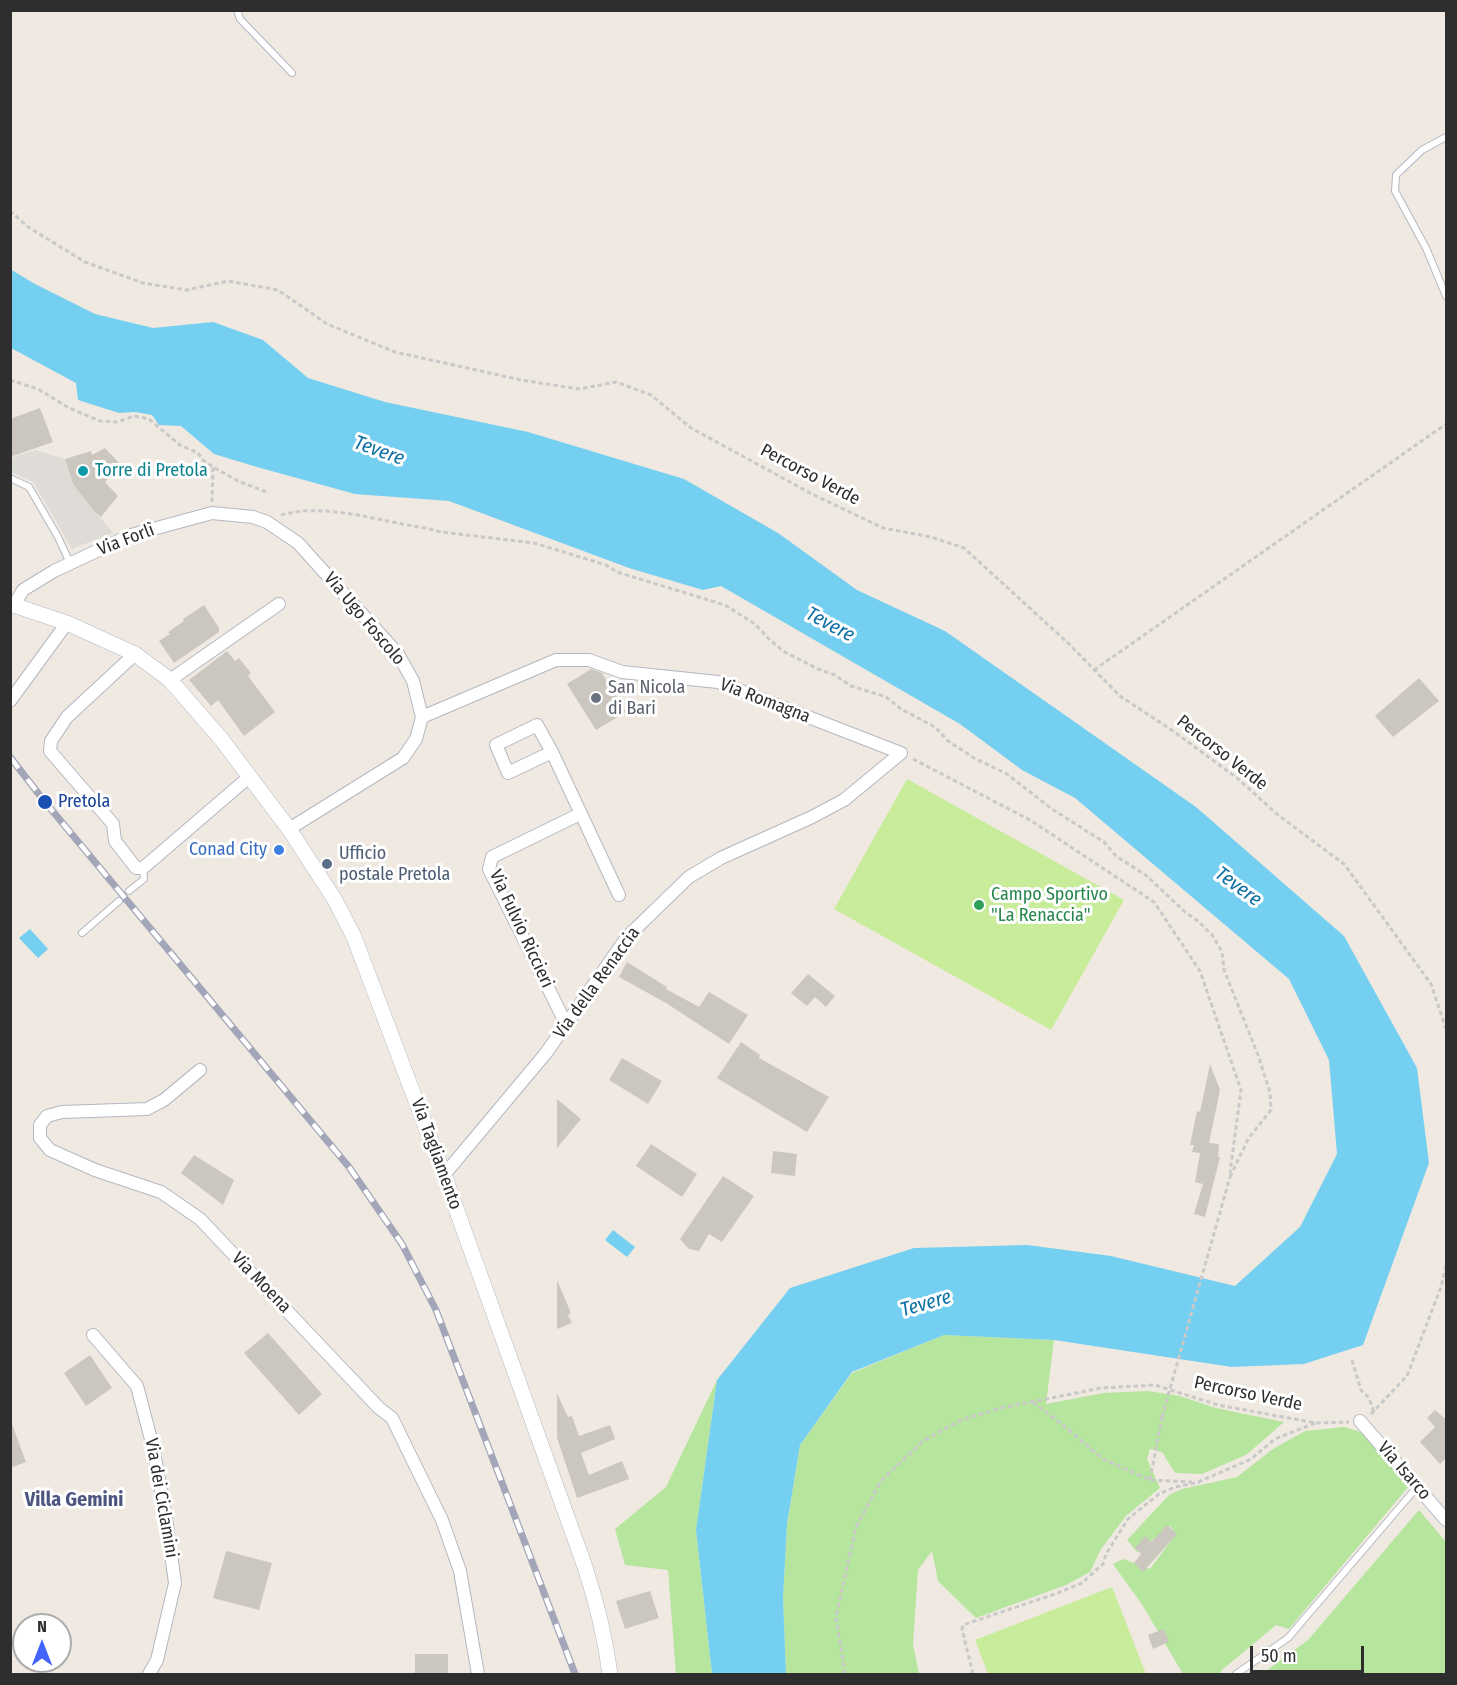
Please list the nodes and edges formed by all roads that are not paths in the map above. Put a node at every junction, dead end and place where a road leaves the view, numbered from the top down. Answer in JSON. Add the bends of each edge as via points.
{"nodes":[{"id":1,"x":237,"y":10,"type":"edge"},
{"id":2,"x":292,"y":72,"type":"dead end"},
{"id":3,"x":1446,"y":137,"type":"edge"},
{"id":4,"x":1446,"y":296,"type":"edge"},
{"id":5,"x":10,"y":478,"type":"edge"},
{"id":6,"x":253,"y":518,"type":"joint"},
{"id":7,"x":70,"y":563,"type":"junction"},
{"id":8,"x":279,"y":604,"type":"dead end"},
{"id":9,"x":12,"y":605,"type":"edge"},
{"id":10,"x":68,"y":622,"type":"junction"},
{"id":11,"x":135,"y":654,"type":"junction"},
{"id":12,"x":170,"y":680,"type":"junction"},
{"id":13,"x":10,"y":701,"type":"edge"},
{"id":14,"x":422,"y":717,"type":"junction"},
{"id":15,"x":552,"y":752,"type":"junction"},
{"id":16,"x":901,"y":753,"type":"joint"},
{"id":17,"x":249,"y":777,"type":"junction"},
{"id":18,"x":580,"y":814,"type":"junction"},
{"id":19,"x":290,"y":829,"type":"junction"},
{"id":20,"x":143,"y":868,"type":"junction"},
{"id":21,"x":129,"y":891,"type":"dead end"},
{"id":22,"x":619,"y":896,"type":"dead end"},
{"id":23,"x":119,"y":901,"type":"dead end"},
{"id":24,"x":82,"y":933,"type":"dead end"},
{"id":25,"x":566,"y":1024,"type":"junction"},
{"id":26,"x":200,"y":1070,"type":"dead end"},
{"id":27,"x":444,"y":1175,"type":"junction"},
{"id":28,"x":93,"y":1335,"type":"dead end"},
{"id":29,"x":1360,"y":1422,"type":"dead end"},
{"id":30,"x":1418,"y":1487,"type":"junction"},
{"id":31,"x":1446,"y":1520,"type":"edge"},
{"id":32,"x":149,"y":1674,"type":"edge"},
{"id":33,"x":478,"y":1674,"type":"edge"},
{"id":34,"x":610,"y":1674,"type":"edge"},
{"id":35,"x":1236,"y":1674,"type":"edge"}],
"edges":[{"from":1,"to":2,"type":"lane","via":[[240,19]]},
{"from":3,"to":4,"type":"lane","via":[[1422,150],[1396,175],[1395,191]]},
{"from":5,"to":7,"type":"lane","via":[[29,487]]},
{"from":6,"to":7,"type":"street","name":"Via Forlì","via":[[212,513],[131,535]]},
{"from":6,"to":14,"type":"street","name":"Via Ugo Foscolo","via":[[267,522],[298,543],[398,654],[413,681]]},
{"from":7,"to":9,"type":"street","name":"Via Forlì","via":[[23,590]]},
{"from":8,"to":12,"type":"street"},
{"from":9,"to":10,"type":"street","name":"Via Tagliamento"},
{"from":10,"to":11,"type":"street","name":"Via Tagliamento"},
{"from":10,"to":13,"type":"street"},
{"from":11,"to":12,"type":"street","name":"Via Tagliamento"},
{"from":11,"to":20,"type":"street","via":[[67,717],[51,741],[50,751],[113,824],[115,841],[136,868]]},
{"from":12,"to":17,"type":"street","name":"Via Tagliamento"},
{"from":14,"to":16,"type":"street","name":"Via Romagna","via":[[556,660],[589,660],[622,672],[718,682]]},
{"from":14,"to":19,"type":"street","via":[[416,740],[403,758]]},
{"from":15,"to":15,"type":"street","via":[[537,724],[496,745],[508,772]]},
{"from":15,"to":18,"type":"street"},
{"from":16,"to":25,"type":"street","name":"Via della Renaccia","via":[[844,800],[688,877],[627,937]]},
{"from":17,"to":19,"type":"street","name":"Via Tagliamento"},
{"from":17,"to":20,"type":"street"},
{"from":18,"to":22,"type":"street"},
{"from":18,"to":25,"type":"street","name":"Via Fulvio Riccieri","via":[[492,857],[489,869]]},
{"from":19,"to":27,"type":"street","name":"Via Tagliamento","via":[[354,937]]},
{"from":20,"to":21,"type":"lane","via":[[144,879]]},
{"from":23,"to":24,"type":"lane"},
{"from":25,"to":27,"type":"street","name":"Via della Renaccia"},
{"from":26,"to":33,"type":"street","name":"Via Moena","via":[[147,1109],[47,1116],[40,1125],[40,1138],[50,1150],[161,1192],[200,1220],[392,1418],[442,1520],[457,1561]]},
{"from":27,"to":34,"type":"street","name":"Via Tagliamento","via":[[591,1586]]},
{"from":28,"to":32,"type":"street","name":"Via dei Ciclamini","via":[[137,1386],[166,1518],[175,1583],[157,1660]]},
{"from":29,"to":30,"type":"street","name":"Via Isarco"},
{"from":30,"to":31,"type":"street","name":"Via Isarco"},
{"from":30,"to":35,"type":"lane","via":[[1288,1638]]}]}
